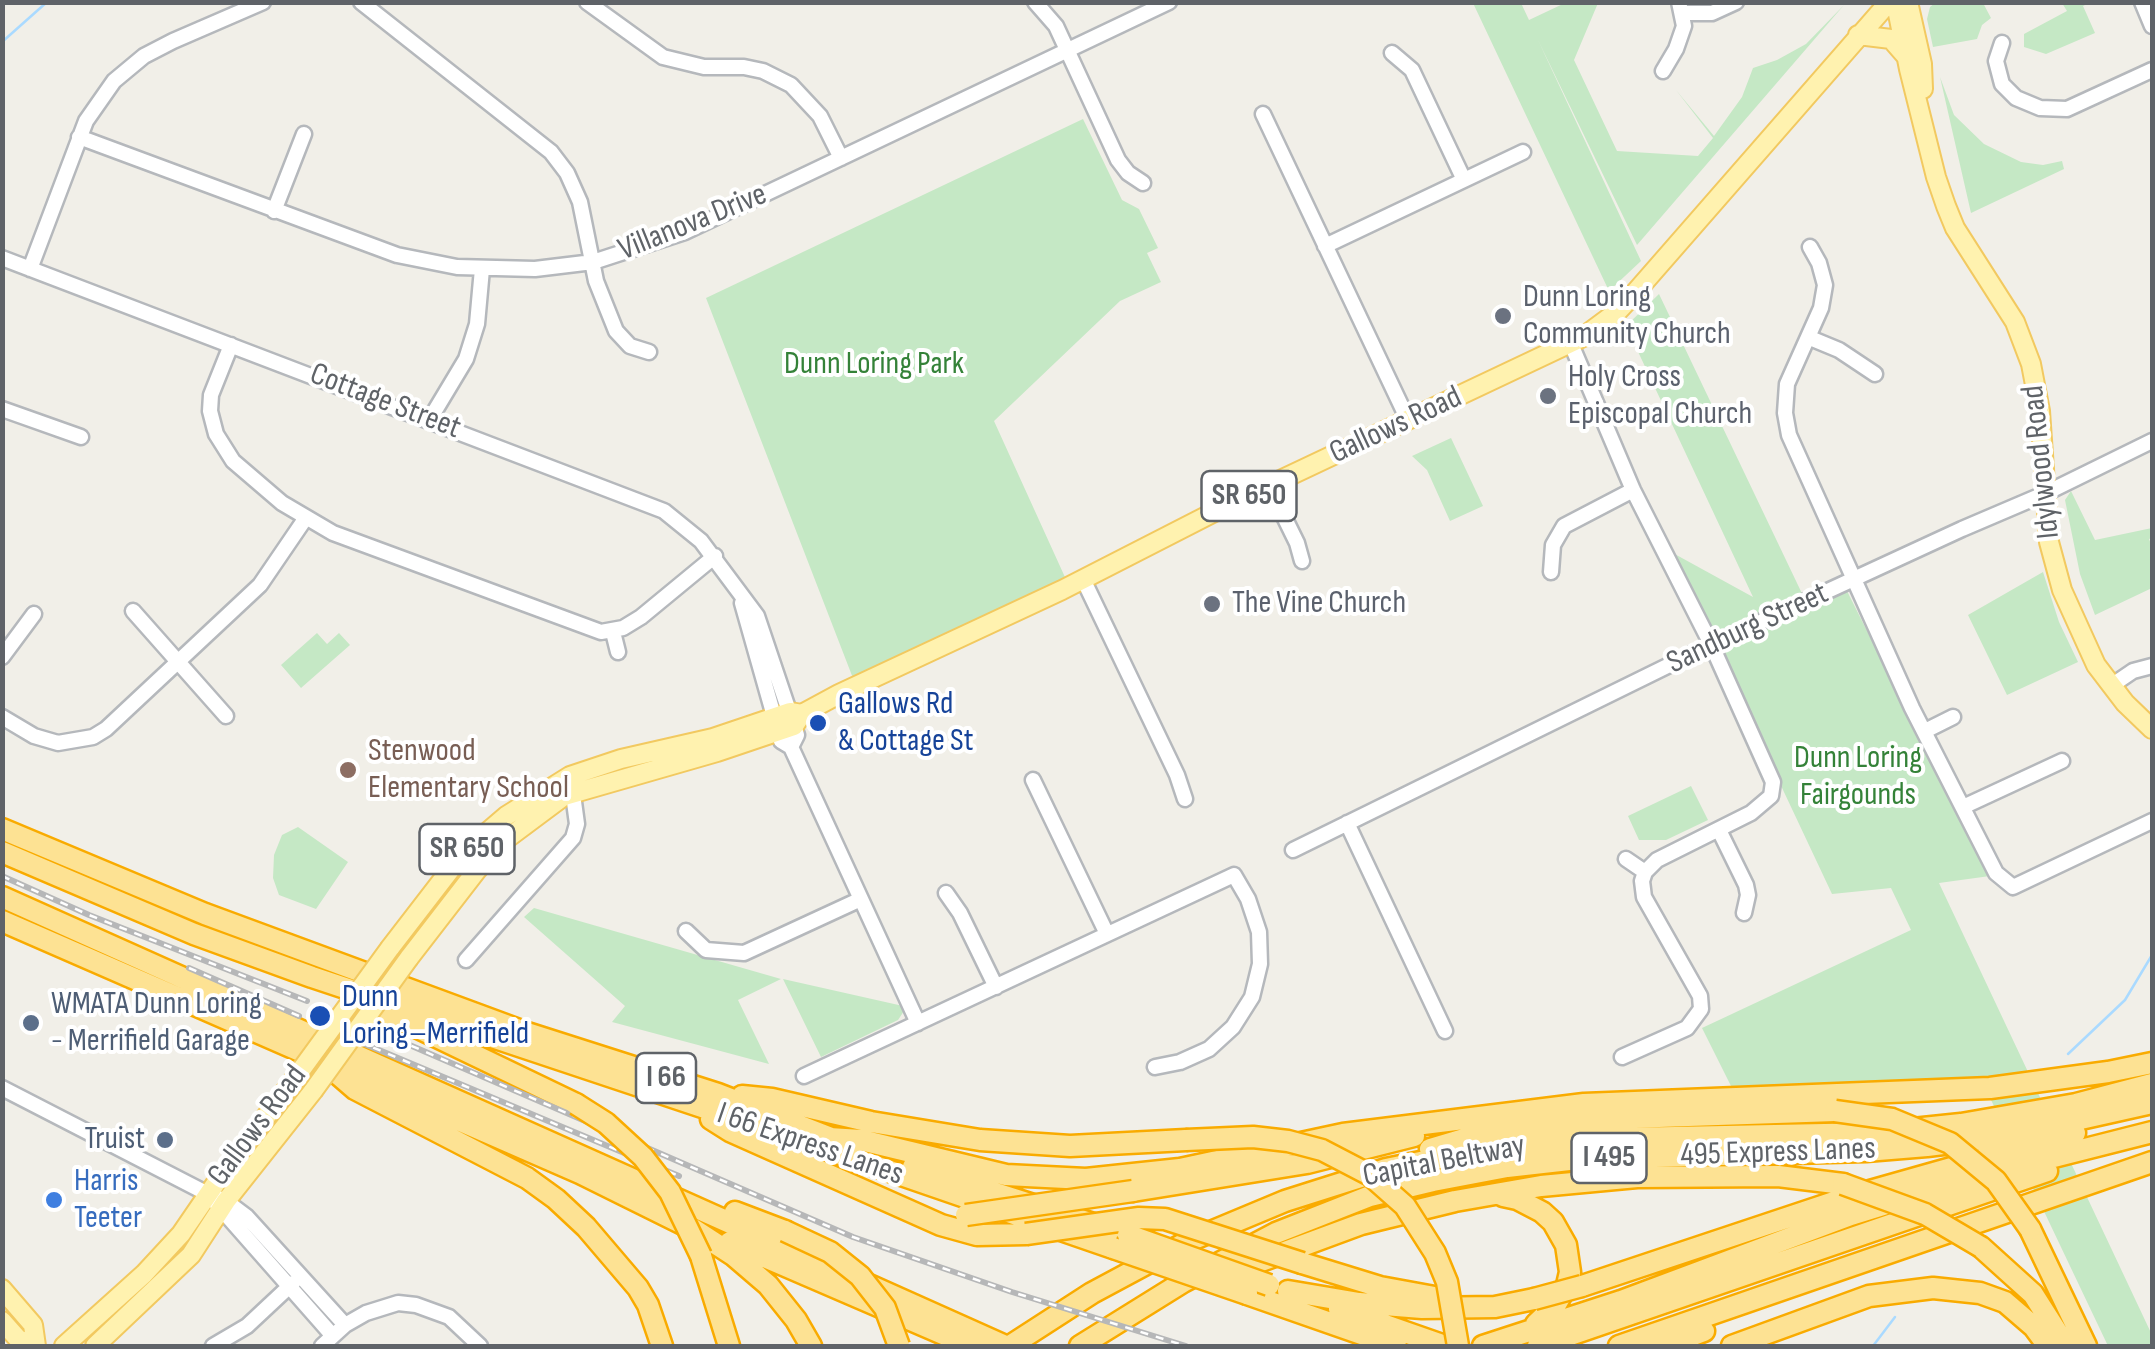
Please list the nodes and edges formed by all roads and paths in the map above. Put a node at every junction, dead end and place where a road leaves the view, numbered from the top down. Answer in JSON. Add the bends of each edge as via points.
{"nodes":[{"id":1,"x":263,"y":2,"type":"edge"},
{"id":2,"x":361,"y":2,"type":"edge"},
{"id":3,"x":587,"y":2,"type":"edge"},
{"id":4,"x":1035,"y":2,"type":"edge"},
{"id":5,"x":1169,"y":2,"type":"edge"},
{"id":6,"x":1736,"y":2,"type":"edge"},
{"id":7,"x":1889,"y":2,"type":"edge"},
{"id":8,"x":1899,"y":2,"type":"edge"},
{"id":9,"x":1908,"y":2,"type":"edge"},
{"id":10,"x":2142,"y":2,"type":"edge"},
{"id":11,"x":1681,"y":8,"type":"edge"},
{"id":12,"x":2152,"y":26,"type":"edge"},
{"id":13,"x":1858,"y":36,"type":"junction"},
{"id":14,"x":2002,"y":43,"type":"dead end"},
{"id":15,"x":1068,"y":50,"type":"junction"},
{"id":16,"x":1392,"y":53,"type":"dead end"},
{"id":17,"x":1907,"y":59,"type":"junction"},
{"id":18,"x":2152,"y":70,"type":"edge"},
{"id":19,"x":1663,"y":71,"type":"dead end"},
{"id":20,"x":1263,"y":114,"type":"dead end"},
{"id":21,"x":1924,"y":130,"type":"junction"},
{"id":22,"x":304,"y":134,"type":"dead end"},
{"id":23,"x":79,"y":137,"type":"junction"},
{"id":24,"x":1523,"y":152,"type":"dead end"},
{"id":25,"x":841,"y":158,"type":"junction"},
{"id":26,"x":1464,"y":180,"type":"junction"},
{"id":27,"x":1143,"y":182,"type":"dead end"},
{"id":28,"x":274,"y":211,"type":"junction"},
{"id":29,"x":1325,"y":246,"type":"junction"},
{"id":30,"x":1810,"y":247,"type":"dead end"},
{"id":31,"x":2,"y":258,"type":"edge"},
{"id":32,"x":593,"y":262,"type":"junction"},
{"id":33,"x":30,"y":269,"type":"junction"},
{"id":34,"x":482,"y":269,"type":"junction"},
{"id":35,"x":1810,"y":338,"type":"junction"},
{"id":36,"x":1570,"y":344,"type":"junction"},
{"id":37,"x":231,"y":345,"type":"junction"},
{"id":38,"x":649,"y":352,"type":"dead end"},
{"id":39,"x":1875,"y":374,"type":"dead end"},
{"id":40,"x":2,"y":409,"type":"edge"},
{"id":41,"x":430,"y":419,"type":"junction"},
{"id":42,"x":1408,"y":420,"type":"junction"},
{"id":43,"x":81,"y":437,"type":"dead end"},
{"id":44,"x":2152,"y":441,"type":"edge"},
{"id":45,"x":1269,"y":486,"type":"junction"},
{"id":46,"x":1633,"y":490,"type":"junction"},
{"id":47,"x":2044,"y":494,"type":"junction"},
{"id":48,"x":305,"y":520,"type":"junction"},
{"id":49,"x":715,"y":556,"type":"junction"},
{"id":50,"x":1302,"y":562,"type":"dead end"},
{"id":51,"x":1551,"y":572,"type":"dead end"},
{"id":52,"x":1084,"y":579,"type":"junction"},
{"id":53,"x":1856,"y":579,"type":"junction"},
{"id":54,"x":133,"y":611,"type":"dead end"},
{"id":55,"x":34,"y":614,"type":"dead end"},
{"id":56,"x":613,"y":632,"type":"junction"},
{"id":57,"x":1712,"y":646,"type":"junction"},
{"id":58,"x":618,"y":652,"type":"dead end"},
{"id":59,"x":2,"y":657,"type":"edge"},
{"id":60,"x":178,"y":662,"type":"junction"},
{"id":61,"x":2152,"y":666,"type":"edge"},
{"id":62,"x":2111,"y":686,"type":"junction"},
{"id":63,"x":226,"y":716,"type":"dead end"},
{"id":64,"x":2,"y":717,"type":"edge"},
{"id":65,"x":1953,"y":717,"type":"dead end"},
{"id":66,"x":787,"y":720,"type":"junction"},
{"id":67,"x":2152,"y":729,"type":"edge"},
{"id":68,"x":1926,"y":731,"type":"junction"},
{"id":69,"x":2062,"y":761,"type":"dead end"},
{"id":70,"x":1033,"y":780,"type":"dead end"},
{"id":71,"x":571,"y":784,"type":"junction"},
{"id":72,"x":1184,"y":800,"type":"dead end"},
{"id":73,"x":1964,"y":806,"type":"junction"},
{"id":74,"x":2152,"y":821,"type":"edge"},
{"id":75,"x":1346,"y":824,"type":"junction"},
{"id":76,"x":2,"y":829,"type":"edge"},
{"id":77,"x":1719,"y":830,"type":"junction"},
{"id":78,"x":1293,"y":850,"type":"dead end"},
{"id":79,"x":2,"y":852,"type":"edge"},
{"id":80,"x":1626,"y":859,"type":"dead end"},
{"id":81,"x":1645,"y":872,"type":"junction"},
{"id":82,"x":946,"y":893,"type":"dead end"},
{"id":83,"x":2,"y":897,"type":"edge"},
{"id":84,"x":860,"y":899,"type":"junction"},
{"id":85,"x":1744,"y":912,"type":"dead end"},
{"id":86,"x":2,"y":921,"type":"edge"},
{"id":87,"x":686,"y":932,"type":"dead end"},
{"id":88,"x":1107,"y":934,"type":"junction"},
{"id":89,"x":466,"y":960,"type":"dead end"},
{"id":90,"x":312,"y":977,"type":"junction"},
{"id":91,"x":996,"y":986,"type":"junction"},
{"id":92,"x":918,"y":1024,"type":"junction"},
{"id":93,"x":1445,"y":1031,"type":"dead end"},
{"id":94,"x":1622,"y":1057,"type":"dead end"},
{"id":95,"x":321,"y":1059,"type":"junction"},
{"id":96,"x":2152,"y":1063,"type":"edge"},
{"id":97,"x":1154,"y":1067,"type":"dead end"},
{"id":98,"x":804,"y":1076,"type":"dead end"},
{"id":99,"x":2152,"y":1084,"type":"edge"},
{"id":100,"x":2,"y":1088,"type":"edge"},
{"id":101,"x":428,"y":1089,"type":"junction"},
{"id":102,"x":718,"y":1094,"type":"junction"},
{"id":103,"x":684,"y":1101,"type":"junction"},
{"id":104,"x":2152,"y":1105,"type":"edge"},
{"id":105,"x":1489,"y":1117,"type":"junction"},
{"id":106,"x":2152,"y":1133,"type":"edge"},
{"id":107,"x":829,"y":1138,"type":"junction"},
{"id":108,"x":2152,"y":1162,"type":"edge"},
{"id":109,"x":1314,"y":1190,"type":"junction"},
{"id":110,"x":208,"y":1194,"type":"junction"},
{"id":111,"x":1481,"y":1196,"type":"junction"},
{"id":112,"x":874,"y":1198,"type":"junction"},
{"id":113,"x":224,"y":1204,"type":"junction"},
{"id":114,"x":655,"y":1210,"type":"junction"},
{"id":115,"x":1120,"y":1242,"type":"junction"},
{"id":116,"x":301,"y":1276,"type":"junction"},
{"id":117,"x":289,"y":1287,"type":"junction"},
{"id":118,"x":1278,"y":1288,"type":"junction"},
{"id":119,"x":2,"y":1289,"type":"edge"},
{"id":120,"x":1763,"y":1297,"type":"junction"},
{"id":121,"x":1530,"y":1300,"type":"junction"},
{"id":122,"x":2,"y":1322,"type":"edge"},
{"id":123,"x":1099,"y":1334,"type":"junction"},
{"id":124,"x":1519,"y":1334,"type":"junction"},
{"id":125,"x":334,"y":1336,"type":"edge"},
{"id":126,"x":993,"y":1344,"type":"edge"},
{"id":127,"x":35,"y":1346,"type":"edge"},
{"id":128,"x":64,"y":1346,"type":"edge"},
{"id":129,"x":95,"y":1346,"type":"edge"},
{"id":130,"x":213,"y":1346,"type":"edge"},
{"id":131,"x":480,"y":1346,"type":"edge"},
{"id":132,"x":662,"y":1346,"type":"edge"},
{"id":133,"x":729,"y":1346,"type":"edge"},
{"id":134,"x":812,"y":1346,"type":"edge"},
{"id":135,"x":899,"y":1346,"type":"edge"},
{"id":136,"x":1080,"y":1346,"type":"edge"},
{"id":137,"x":1396,"y":1346,"type":"edge"},
{"id":138,"x":1445,"y":1346,"type":"edge"},
{"id":139,"x":1458,"y":1346,"type":"edge"},
{"id":140,"x":1484,"y":1346,"type":"edge"},
{"id":141,"x":1538,"y":1346,"type":"edge"},
{"id":142,"x":1618,"y":1346,"type":"edge"},
{"id":143,"x":1664,"y":1346,"type":"edge"},
{"id":144,"x":1732,"y":1346,"type":"edge"},
{"id":145,"x":2048,"y":1346,"type":"edge"},
{"id":146,"x":2066,"y":1346,"type":"edge"},
{"id":147,"x":2086,"y":1346,"type":"edge"}],
"edges":[{"from":1,"to":23,"type":"street","via":[[144,56],[101,96]]},
{"from":2,"to":32,"type":"street","via":[[551,152],[580,202]]},
{"from":3,"to":25,"type":"street","via":[[663,57],[764,72],[791,85],[820,116]]},
{"from":4,"to":15,"type":"street"},
{"from":5,"to":15,"type":"street","name":"Villanova Drive"},
{"from":6,"to":11,"type":"street","via":[[1712,13]]},
{"from":7,"to":13,"type":"main road","name":"Gallows Road","number":"SR 650"},
{"from":8,"to":17,"type":"main road","name":"Idylwood Road"},
{"from":9,"to":21,"type":"main road","name":"Idylwood Road","via":[[1922,64]]},
{"from":10,"to":12,"type":"street"},
{"from":11,"to":19,"type":"street","via":[[1684,26]]},
{"from":13,"to":17,"type":"main road","via":[[1890,39]]},
{"from":13,"to":36,"type":"main road","name":"Gallows Road","number":"SR 650","via":[[1618,311]]},
{"from":14,"to":18,"type":"street","via":[[1996,61],[2002,84],[2040,108],[2067,109]]},
{"from":15,"to":25,"type":"street","name":"Villanova Drive"},
{"from":15,"to":27,"type":"street","via":[[1118,160]]},
{"from":16,"to":26,"type":"street","via":[[1412,70]]},
{"from":17,"to":21,"type":"main road","name":"Idylwood Road"},
{"from":20,"to":29,"type":"street"},
{"from":21,"to":47,"type":"main road","name":"Idylwood Road","via":[[1956,228],[2014,322],[2031,364]]},
{"from":22,"to":28,"type":"street"},
{"from":23,"to":28,"type":"street","name":"Villanova Drive"},
{"from":23,"to":33,"type":"street"},
{"from":24,"to":26,"type":"street"},
{"from":25,"to":32,"type":"street","name":"Villanova Drive","via":[[685,232]]},
{"from":26,"to":29,"type":"street"},
{"from":28,"to":34,"type":"street","name":"Villanova Drive","via":[[397,255]]},
{"from":29,"to":42,"type":"street"},
{"from":30,"to":35,"type":"street","via":[[1825,285]]},
{"from":31,"to":33,"type":"street","name":"Cottage Street"},
{"from":32,"to":34,"type":"street","name":"Villanova Drive"},
{"from":32,"to":38,"type":"street","via":[[616,331],[630,346]]},
{"from":33,"to":37,"type":"street","name":"Cottage Street"},
{"from":34,"to":41,"type":"street","via":[[466,358]]},
{"from":35,"to":39,"type":"street"},
{"from":35,"to":53,"type":"street","via":[[1788,384],[1789,435]]},
{"from":36,"to":42,"type":"main road","name":"Gallows Road","number":"SR 650"},
{"from":36,"to":46,"type":"street"},
{"from":37,"to":41,"type":"street","name":"Cottage Street"},
{"from":37,"to":48,"type":"street","via":[[211,395],[216,434],[233,461]]},
{"from":40,"to":43,"type":"street"},
{"from":41,"to":49,"type":"street","name":"Cottage Street","via":[[650,504],[686,526]]},
{"from":42,"to":45,"type":"main road","name":"Gallows Road","number":"SR 650"},
{"from":44,"to":47,"type":"street","name":"Sandburg Street"},
{"from":45,"to":50,"type":"street"},
{"from":45,"to":52,"type":"main road","name":"Gallows Road","number":"SR 650"},
{"from":46,"to":51,"type":"street","via":[[1564,526]]},
{"from":46,"to":57,"type":"street"},
{"from":47,"to":53,"type":"street","name":"Sandburg Street"},
{"from":47,"to":62,"type":"main road","name":"Idylwood Road","via":[[2062,590]]},
{"from":48,"to":56,"type":"street","via":[[592,630]]},
{"from":48,"to":60,"type":"street","via":[[260,586]]},
{"from":49,"to":56,"type":"street"},
{"from":49,"to":66,"type":"street","name":"Cottage Street","via":[[757,616]]},
{"from":52,"to":66,"type":"main road","name":"Gallows Road","number":"SR 650"},
{"from":52,"to":72,"type":"street"},
{"from":53,"to":57,"type":"street","name":"Sandburg Street"},
{"from":53,"to":68,"type":"street"},
{"from":54,"to":60,"type":"street"},
{"from":55,"to":59,"type":"street"},
{"from":56,"to":58,"type":"street"},
{"from":57,"to":75,"type":"street","name":"Sandburg Street"},
{"from":57,"to":77,"type":"street","via":[[1773,789],[1766,802]]},
{"from":60,"to":63,"type":"street"},
{"from":60,"to":64,"type":"street","via":[[93,737],[43,740]]},
{"from":61,"to":62,"type":"street"},
{"from":62,"to":67,"type":"main road","name":"Idylwood Road"},
{"from":65,"to":68,"type":"street"},
{"from":66,"to":71,"type":"main road","name":"Gallows Road","number":"SR 650","via":[[621,759]]},
{"from":66,"to":84,"type":"street","name":"Cottage Street","via":[[782,742],[791,747]]},
{"from":68,"to":73,"type":"street"},
{"from":69,"to":73,"type":"street"},
{"from":70,"to":88,"type":"street"},
{"from":71,"to":89,"type":"street","via":[[573,838]]},
{"from":71,"to":110,"type":"main road","name":"Gallows Road","number":"SR 650","bridge":true,"via":[[506,816],[464,852]]},
{"from":71,"to":113,"type":"main road","name":"Gallows Road","number":"SR 650","bridge":true,"via":[[477,870]]},
{"from":73,"to":74,"type":"street","via":[[1996,872],[2013,888]]},
{"from":75,"to":78,"type":"street","name":"Sandburg Street"},
{"from":75,"to":93,"type":"street"},
{"from":76,"to":102,"type":"highway","number":"I 66","via":[[205,914],[526,1032]]},
{"from":77,"to":81,"type":"street"},
{"from":77,"to":85,"type":"street","via":[[1746,885]]},
{"from":79,"to":90,"type":"highway","name":"I 66 Express Lanes"},
{"from":80,"to":81,"type":"street"},
{"from":81,"to":94,"type":"street","via":[[1644,897],[1702,1009],[1687,1028]]},
{"from":82,"to":91,"type":"street"},
{"from":83,"to":101,"type":"highway"},
{"from":84,"to":87,"type":"street","via":[[744,954],[706,950]]},
{"from":84,"to":92,"type":"street","name":"Cottage Street"},
{"from":86,"to":95,"type":"highway"},
{"from":88,"to":91,"type":"street"},
{"from":88,"to":97,"type":"street","via":[[1234,875],[1248,899],[1259,932],[1252,997],[1234,1027],[1208,1049]]},
{"from":90,"to":103,"type":"highway","name":"I 66 Express Lanes"},
{"from":90,"to":133,"type":"highway","bridge":true,"via":[[606,1123],[670,1192],[701,1256]]},
{"from":91,"to":92,"type":"street"},
{"from":92,"to":98,"type":"street"},
{"from":95,"to":114,"type":"highway"},
{"from":95,"to":132,"type":"highway","via":[[355,1090],[556,1198],[638,1288]]},
{"from":96,"to":105,"type":"highway","via":[[1990,1088],[1648,1100]]},
{"from":99,"to":109,"type":"highway","name":"Capital Beltway","number":"I 495","via":[[2018,1116],[1875,1133],[1544,1142],[1415,1163]]},
{"from":100,"to":110,"type":"street"},
{"from":101,"to":126,"type":"highway"},
{"from":101,"to":135,"type":"highway","bridge":true,"via":[[473,1101],[830,1252],[885,1308]]},
{"from":102,"to":107,"type":"highway","number":"I 66"},
{"from":102,"to":139,"type":"highway","bridge":true,"via":[[1009,1143],[1253,1137],[1322,1150],[1370,1175],[1405,1206],[1447,1282]]},
{"from":103,"to":112,"type":"highway"},
{"from":103,"to":115,"type":"highway","name":"I 66 Express Lanes"},
{"from":104,"to":121,"type":"highway","bridge":true},
{"from":104,"to":123,"type":"highway","name":"495 Express Lanes","number":"I 495","via":[[1927,1146],[1578,1159],[1433,1181],[1370,1196],[1276,1233]]},
{"from":105,"to":107,"type":"highway","via":[[1343,1134],[1180,1168],[1086,1179],[1006,1175]]},
{"from":105,"to":112,"type":"highway","bridge":true,"via":[[1325,1159],[966,1214],[927,1214]]},
{"from":106,"to":124,"type":"highway","via":[[1967,1179]]},
{"from":106,"to":141,"type":"highway"},
{"from":107,"to":115,"type":"highway","number":"I 66"},
{"from":108,"to":120,"type":"highway"},
{"from":109,"to":126,"type":"highway","name":"Capital Beltway","number":"I 495","via":[[1142,1264]]},
{"from":109,"to":147,"type":"highway","bridge":true,"via":[[1512,1127],[1835,1111],[1892,1119],[1950,1143],[1996,1181],[2030,1230]]},
{"from":110,"to":113,"type":"street"},
{"from":110,"to":128,"type":"main road","name":"Gallows Road","number":"SR 650","via":[[165,1253]]},
{"from":111,"to":123,"type":"highway","via":[[1324,1236]]},
{"from":111,"to":124,"type":"highway","via":[[1530,1204],[1553,1222],[1566,1244],[1570,1272],[1562,1297]]},
{"from":111,"to":146,"type":"highway","bridge":true,"via":[[1638,1177],[1778,1176],[1843,1184],[1925,1214],[1982,1247],[2033,1294]]},
{"from":112,"to":121,"type":"highway","bridge":true,"via":[[966,1233],[1026,1234],[1165,1219],[1380,1287],[1487,1302]]},
{"from":113,"to":116,"type":"street","via":[[246,1216]]},
{"from":113,"to":117,"type":"street"},
{"from":113,"to":129,"type":"main road","name":"Gallows Road","number":"SR 650","via":[[184,1262]]},
{"from":114,"to":126,"type":"highway"},
{"from":114,"to":134,"type":"highway","via":[[753,1270]]},
{"from":115,"to":118,"type":"highway","number":"I 66","bridge":true},
{"from":115,"to":137,"type":"highway","name":"I 66 Express Lanes","bridge":true},
{"from":116,"to":117,"type":"street"},
{"from":116,"to":125,"type":"street"},
{"from":117,"to":125,"type":"street"},
{"from":117,"to":130,"type":"street","via":[[247,1326]]},
{"from":118,"to":121,"type":"highway","via":[[1422,1308]]},
{"from":118,"to":138,"type":"highway","number":"I 66"},
{"from":119,"to":127,"type":"main road","via":[[33,1325]]},
{"from":120,"to":142,"type":"highway"},
{"from":120,"to":143,"type":"highway"},
{"from":122,"to":127,"type":"main road"},
{"from":123,"to":136,"type":"highway","name":"495 Express Lanes","number":"I 495"},
{"from":124,"to":140,"type":"highway"},
{"from":125,"to":131,"type":"street","via":[[379,1307],[398,1303],[456,1322]]},
{"from":144,"to":145,"type":"highway","via":[[1868,1296],[1933,1288],[1980,1292],[2005,1302]]}]}
